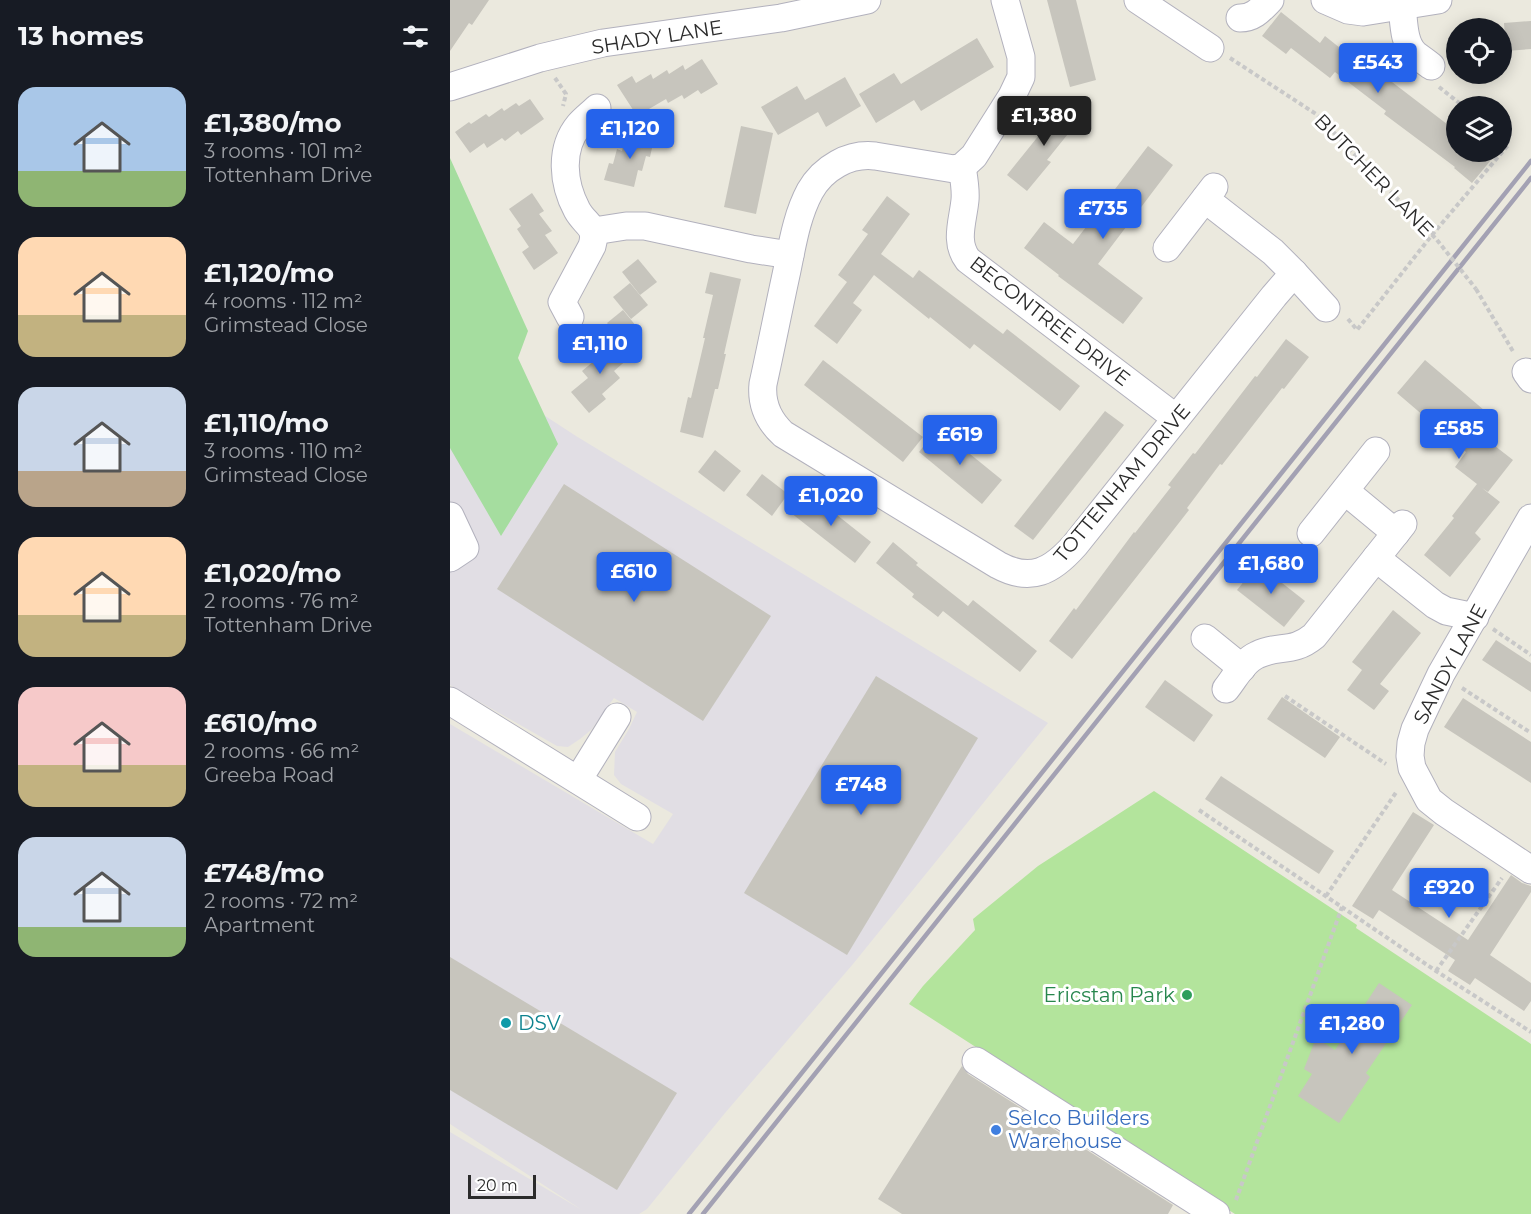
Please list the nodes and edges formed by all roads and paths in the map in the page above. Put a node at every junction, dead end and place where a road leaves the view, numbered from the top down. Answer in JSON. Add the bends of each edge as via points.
{"nodes":[{"id":1,"x":867,"y":0,"type":"edge"},
{"id":2,"x":1005,"y":0,"type":"edge"},
{"id":3,"x":1138,"y":0,"type":"edge"},
{"id":4,"x":1270,"y":0,"type":"edge"},
{"id":5,"x":1326,"y":0,"type":"edge"},
{"id":6,"x":1438,"y":0,"type":"edge"},
{"id":7,"x":1402,"y":6,"type":"junction"},
{"id":8,"x":778,"y":9,"type":"edge"},
{"id":9,"x":1240,"y":18,"type":"dead end"},
{"id":10,"x":1210,"y":48,"type":"joint"},
{"id":11,"x":540,"y":58,"type":"junction"},
{"id":12,"x":1431,"y":66,"type":"dead end"},
{"id":13,"x":450,"y":87,"type":"edge"},
{"id":14,"x":579,"y":114,"type":"joint"},
{"id":15,"x":1494,"y":162,"type":"edge"},
{"id":16,"x":962,"y":168,"type":"junction"},
{"id":17,"x":594,"y":231,"type":"junction"},
{"id":18,"x":1432,"y":235,"type":"junction"},
{"id":19,"x":1167,"y":248,"type":"dead end"},
{"id":20,"x":790,"y":255,"type":"junction"},
{"id":21,"x":1294,"y":273,"type":"junction"},
{"id":22,"x":1326,"y":308,"type":"joint"},
{"id":23,"x":570,"y":317,"type":"dead end"},
{"id":24,"x":1528,"y":376,"type":"edge"},
{"id":25,"x":1176,"y":418,"type":"junction"},
{"id":26,"x":1376,"y":451,"type":"dead end"},
{"id":27,"x":1345,"y":491,"type":"junction"},
{"id":28,"x":450,"y":516,"type":"edge"},
{"id":29,"x":1531,"y":518,"type":"edge"},
{"id":30,"x":1311,"y":533,"type":"dead end"},
{"id":31,"x":450,"y":558,"type":"edge"},
{"id":32,"x":1376,"y":558,"type":"junction"},
{"id":33,"x":1475,"y":617,"type":"junction"},
{"id":34,"x":1211,"y":643,"type":"dead end"},
{"id":35,"x":1531,"y":655,"type":"edge"},
{"id":36,"x":1441,"y":674,"type":"junction"},
{"id":37,"x":1285,"y":696,"type":"dead end"},
{"id":38,"x":450,"y":701,"type":"edge"},
{"id":39,"x":617,"y":717,"type":"dead end"},
{"id":40,"x":1531,"y":733,"type":"edge"},
{"id":41,"x":1412,"y":768,"type":"junction"},
{"id":42,"x":578,"y":780,"type":"junction"},
{"id":43,"x":1199,"y":810,"type":"dead end"},
{"id":44,"x":637,"y":816,"type":"dead end"},
{"id":45,"x":1523,"y":865,"type":"edge"},
{"id":46,"x":1326,"y":896,"type":"junction"},
{"id":47,"x":1342,"y":907,"type":"junction"},
{"id":48,"x":1436,"y":971,"type":"junction"},
{"id":49,"x":1531,"y":1032,"type":"edge"},
{"id":50,"x":976,"y":1061,"type":"dead end"},
{"id":51,"x":1225,"y":1210,"type":"edge"}],
"edges":[{"from":1,"to":8,"type":"street","name":"SHADY LANE"},
{"from":2,"to":16,"type":"street","via":[[1021,57],[1021,77],[974,156]]},
{"from":3,"to":10,"type":"street"},
{"from":4,"to":9,"type":"street","via":[[1255,14]]},
{"from":5,"to":7,"type":"street","via":[[1355,12]]},
{"from":6,"to":7,"type":"street"},
{"from":7,"to":12,"type":"street","via":[[1410,47]]},
{"from":8,"to":11,"type":"street","name":"SHADY LANE"},
{"from":10,"to":18,"type":"path","name":"BUTCHER LANE","via":[[1316,114]]},
{"from":11,"to":13,"type":"street","name":"SHADY LANE"},
{"from":11,"to":14,"type":"path"},
{"from":14,"to":17,"type":"street","via":[[565,158],[565,171],[578,212]]},
{"from":15,"to":18,"type":"path"},
{"from":16,"to":20,"type":"street","name":"TOTTENHAM DRIVE","via":[[865,154],[845,160],[826,172],[811,190]]},
{"from":16,"to":25,"type":"street","name":"BECONTREE DRIVE","via":[[965,200],[960,236],[968,260]]},
{"from":17,"to":20,"type":"street","via":[[645,226]]},
{"from":17,"to":23,"type":"street","via":[[592,246],[562,302]]},
{"from":18,"to":22,"type":"path","via":[[1357,330],[1340,309]]},
{"from":18,"to":24,"type":"path","name":"BUTCHER LANE","bridge":true,"via":[[1476,289]]},
{"from":19,"to":21,"type":"street","via":[[1209,193]]},
{"from":20,"to":25,"type":"street","name":"TOTTENHAM DRIVE","via":[[763,384],[764,405],[771,421],[791,440],[1005,570],[1030,574],[1056,564]]},
{"from":21,"to":22,"type":"street"},
{"from":21,"to":25,"type":"street","name":"TOTTENHAM DRIVE"},
{"from":26,"to":27,"type":"street"},
{"from":27,"to":30,"type":"street"},
{"from":27,"to":32,"type":"street","via":[[1399,529]]},
{"from":28,"to":31,"type":"street","via":[[465,548]]},
{"from":29,"to":33,"type":"street","name":"SANDY LANE"},
{"from":32,"to":33,"type":"street","via":[[1435,605]]},
{"from":32,"to":34,"type":"street","via":[[1305,643],[1257,655],[1234,679]]},
{"from":33,"to":35,"type":"path"},
{"from":33,"to":36,"type":"street","name":"SANDY LANE"},
{"from":36,"to":40,"type":"path"},
{"from":36,"to":41,"type":"street","name":"SANDY LANE","via":[[1415,729]]},
{"from":37,"to":41,"type":"path","via":[[1394,770]]},
{"from":38,"to":42,"type":"street"},
{"from":39,"to":42,"type":"street"},
{"from":41,"to":45,"type":"street","name":"SANDY LANE","via":[[1429,800]]},
{"from":41,"to":46,"type":"path"},
{"from":42,"to":44,"type":"street"},
{"from":43,"to":46,"type":"path"},
{"from":45,"to":48,"type":"path"},
{"from":46,"to":47,"type":"path"},
{"from":47,"to":48,"type":"path"},
{"from":47,"to":51,"type":"path"},
{"from":48,"to":49,"type":"path"},
{"from":50,"to":51,"type":"street"}]}
